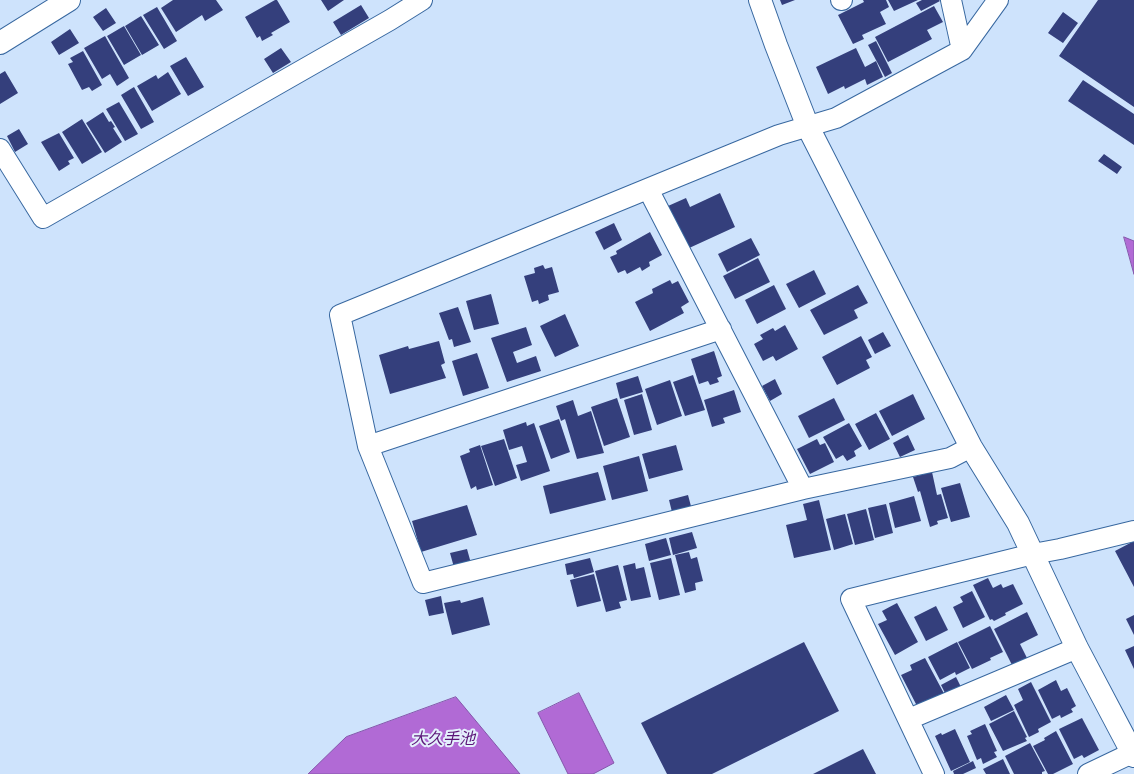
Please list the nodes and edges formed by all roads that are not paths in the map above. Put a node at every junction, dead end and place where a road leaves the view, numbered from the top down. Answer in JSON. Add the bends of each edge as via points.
{"nodes":[{"id":1,"x":69,"y":0,"type":"edge"},
{"id":2,"x":422,"y":0,"type":"edge"},
{"id":3,"x":760,"y":0,"type":"edge"},
{"id":4,"x":950,"y":0,"type":"edge"},
{"id":5,"x":998,"y":0,"type":"edge"},
{"id":6,"x":0,"y":43,"type":"edge"},
{"id":7,"x":962,"y":50,"type":"junction"},
{"id":8,"x":808,"y":127,"type":"junction"},
{"id":9,"x":0,"y":149,"type":"edge"},
{"id":10,"x":648,"y":189,"type":"junction"},
{"id":11,"x":721,"y":329,"type":"junction"},
{"id":12,"x":368,"y":446,"type":"junction"},
{"id":13,"x":971,"y":447,"type":"junction"},
{"id":14,"x":802,"y":489,"type":"junction"},
{"id":15,"x":1134,"y":532,"type":"edge"},
{"id":16,"x":1033,"y":554,"type":"junction"},
{"id":17,"x":1077,"y":648,"type":"junction"},
{"id":18,"x":909,"y":719,"type":"junction"},
{"id":19,"x":1133,"y":755,"type":"edge"},
{"id":20,"x":934,"y":774,"type":"edge"},
{"id":21,"x":1088,"y":774,"type":"edge"}],
"edges":[{"from":1,"to":6,"type":"street"},
{"from":2,"to":9,"type":"street","via":[[42,218]]},
{"from":3,"to":8,"type":"street"},
{"from":4,"to":7,"type":"street"},
{"from":5,"to":7,"type":"street"},
{"from":7,"to":8,"type":"street","via":[[836,118]]},
{"from":8,"to":10,"type":"street","via":[[779,135]]},
{"from":8,"to":13,"type":"street"},
{"from":10,"to":11,"type":"street"},
{"from":10,"to":12,"type":"street","via":[[340,316]]},
{"from":11,"to":12,"type":"street"},
{"from":11,"to":14,"type":"street"},
{"from":12,"to":14,"type":"street","via":[[423,583]]},
{"from":13,"to":14,"type":"street","via":[[950,458]]},
{"from":13,"to":16,"type":"street","via":[[1018,523]]},
{"from":15,"to":16,"type":"street"},
{"from":16,"to":17,"type":"street"},
{"from":16,"to":18,"type":"street","via":[[851,599]]},
{"from":17,"to":18,"type":"street"},
{"from":17,"to":19,"type":"street"},
{"from":18,"to":20,"type":"street"},
{"from":19,"to":21,"type":"street"}]}
